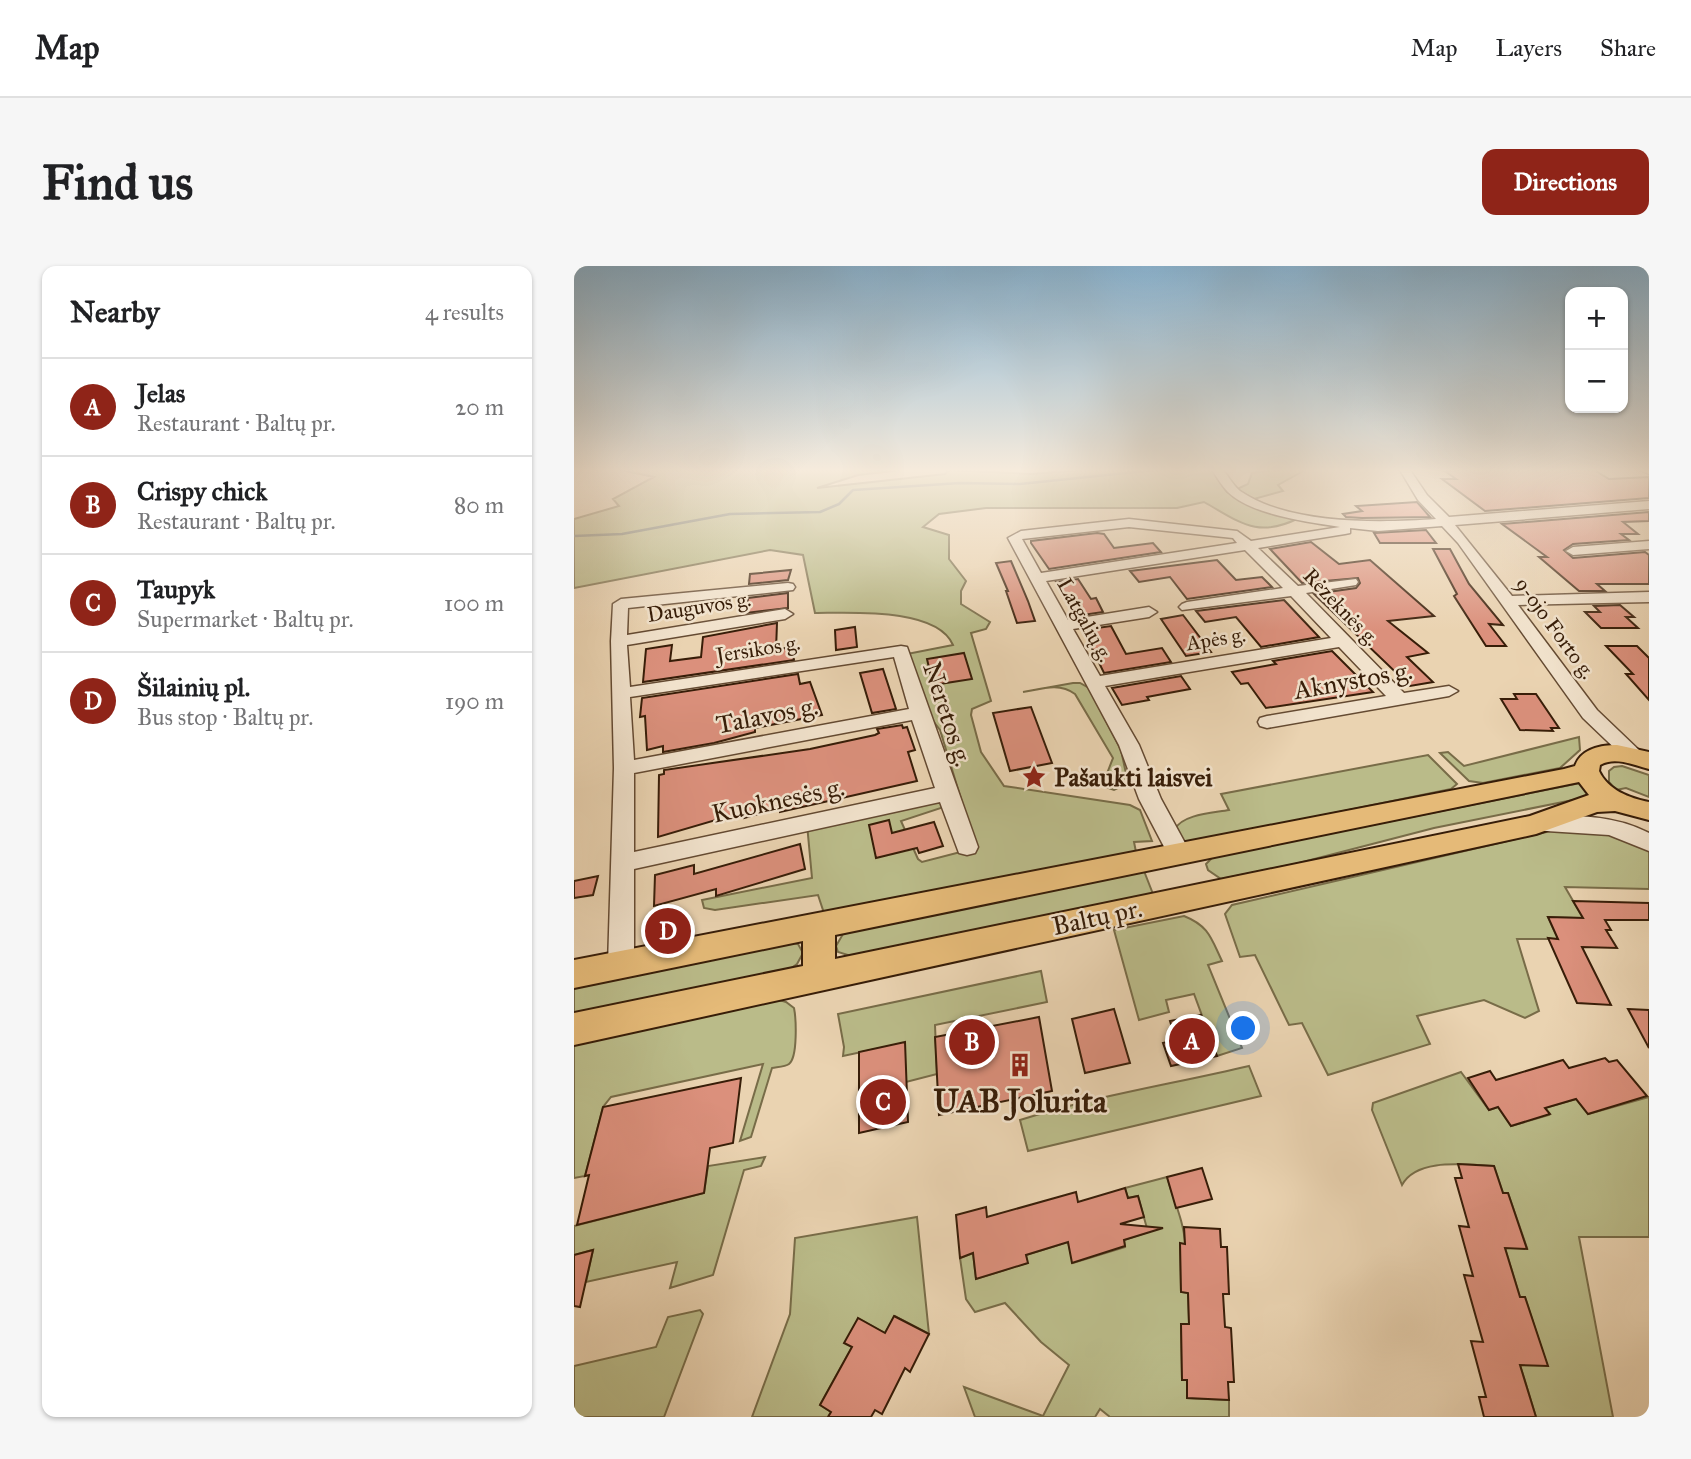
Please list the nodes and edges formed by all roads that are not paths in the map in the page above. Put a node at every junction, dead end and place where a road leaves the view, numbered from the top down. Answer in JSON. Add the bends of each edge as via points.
{"nodes":[{"id":1,"x":1123,"y":524,"type":"edge"},
{"id":2,"x":1137,"y":524,"type":"edge"},
{"id":3,"x":1337,"y":524,"type":"edge"},
{"id":4,"x":1415,"y":524,"type":"edge"},
{"id":5,"x":1448,"y":524,"type":"edge"},
{"id":6,"x":1349,"y":526,"type":"junction"},
{"id":7,"x":1649,"y":545,"type":"edge"},
{"id":8,"x":1251,"y":546,"type":"junction"},
{"id":9,"x":1573,"y":551,"type":"dead end"},
{"id":10,"x":1038,"y":578,"type":"junction"},
{"id":11,"x":1351,"y":582,"type":"dead end"},
{"id":12,"x":788,"y":587,"type":"dead end"},
{"id":13,"x":1295,"y":591,"type":"junction"},
{"id":14,"x":1649,"y":597,"type":"edge"},
{"id":15,"x":1506,"y":601,"type":"junction"},
{"id":16,"x":1188,"y":607,"type":"dead end"},
{"id":17,"x":1149,"y":612,"type":"dead end"},
{"id":18,"x":785,"y":614,"type":"dead end"},
{"id":19,"x":1063,"y":626,"type":"junction"},
{"id":20,"x":619,"y":640,"type":"junction"},
{"id":21,"x":1344,"y":641,"type":"junction"},
{"id":22,"x":901,"y":651,"type":"joint"},
{"id":23,"x":1094,"y":682,"type":"junction"},
{"id":24,"x":1449,"y":691,"type":"dead end"},
{"id":25,"x":623,"y":693,"type":"junction"},
{"id":26,"x":1399,"y":699,"type":"junction"},
{"id":27,"x":919,"y":713,"type":"junction"},
{"id":28,"x":1590,"y":714,"type":"junction"},
{"id":29,"x":1267,"y":722,"type":"dead end"},
{"id":30,"x":1641,"y":759,"type":"edge"},
{"id":31,"x":1595,"y":762,"type":"junction"},
{"id":32,"x":624,"y":768,"type":"junction"},
{"id":33,"x":947,"y":793,"type":"junction"},
{"id":34,"x":1639,"y":810,"type":"edge"},
{"id":35,"x":1536,"y":824,"type":"junction"},
{"id":36,"x":1649,"y":843,"type":"edge"},
{"id":37,"x":967,"y":847,"type":"dead end"},
{"id":38,"x":1180,"y":854,"type":"junction"},
{"id":39,"x":621,"y":863,"type":"junction"},
{"id":40,"x":1200,"y":894,"type":"junction"},
{"id":41,"x":819,"y":926,"type":"junction"},
{"id":42,"x":621,"y":965,"type":"junction"},
{"id":43,"x":574,"y":974,"type":"edge"},
{"id":44,"x":819,"y":978,"type":"junction"},
{"id":45,"x":574,"y":1029,"type":"edge"}],
"edges":[{"from":1,"to":10,"type":"street","name":"Latgalių g.","via":[[1015,538]]},
{"from":2,"to":8,"type":"street","name":"Latgalių g.","via":[[1226,532]]},
{"from":3,"to":6,"type":"street"},
{"from":4,"to":6,"type":"street"},
{"from":5,"to":15,"type":"street","name":"9-ojo Forto g."},
{"from":6,"to":8,"type":"street","via":[[1340,532]]},
{"from":7,"to":9,"type":"street"},
{"from":8,"to":10,"type":"street"},
{"from":8,"to":13,"type":"street","name":"Rėzeknės g."},
{"from":10,"to":19,"type":"street","name":"Latgalių g."},
{"from":11,"to":13,"type":"street"},
{"from":12,"to":20,"type":"street","via":[[621,604]]},
{"from":13,"to":16,"type":"street"},
{"from":13,"to":21,"type":"street","name":"Rėzeknės g."},
{"from":14,"to":15,"type":"street"},
{"from":15,"to":28,"type":"street","name":"9-ojo Forto g."},
{"from":17,"to":19,"type":"street"},
{"from":18,"to":20,"type":"street","name":"Dauguvos g."},
{"from":19,"to":23,"type":"street","name":"Latgalių g."},
{"from":20,"to":25,"type":"street"},
{"from":21,"to":23,"type":"street","name":"Apės g."},
{"from":21,"to":26,"type":"street","name":"Rėzeknės g."},
{"from":22,"to":25,"type":"street","name":"Jersikos g."},
{"from":22,"to":27,"type":"street","name":"Neretos g."},
{"from":23,"to":38,"type":"street","name":"Latgalių g."},
{"from":24,"to":26,"type":"street","name":"Aknystos g."},
{"from":25,"to":32,"type":"street"},
{"from":26,"to":29,"type":"street","name":"Aknystos g."},
{"from":27,"to":32,"type":"street","name":"Talavos g."},
{"from":27,"to":33,"type":"street","name":"Neretos g."},
{"from":28,"to":30,"type":"street","name":"9-ojo Forto g."},
{"from":28,"to":31,"type":"street","name":"9-ojo Forto g."},
{"from":30,"to":31,"type":"main road","name":"Baltų pr."},
{"from":31,"to":34,"type":"main road","name":"Baltų pr.","via":[[1599,790]]},
{"from":31,"to":38,"type":"main road","name":"Baltų pr.","via":[[1567,777]]},
{"from":32,"to":39,"type":"street"},
{"from":33,"to":37,"type":"street","name":"Neretos g."},
{"from":33,"to":39,"type":"street","name":"Kuoknesės g."},
{"from":34,"to":35,"type":"main road","name":"Baltų pr.","via":[[1604,801]]},
{"from":35,"to":36,"type":"street","via":[[1603,825]]},
{"from":35,"to":40,"type":"main road","name":"Baltų pr."},
{"from":38,"to":40,"type":"main road"},
{"from":38,"to":41,"type":"main road","name":"Baltų pr."},
{"from":39,"to":42,"type":"street"},
{"from":40,"to":44,"type":"main road","name":"Baltų pr."},
{"from":41,"to":42,"type":"main road","name":"Baltų pr."},
{"from":41,"to":44,"type":"main road"},
{"from":42,"to":43,"type":"main road","name":"Baltų pr."},
{"from":44,"to":45,"type":"main road","name":"Baltų pr."}]}
